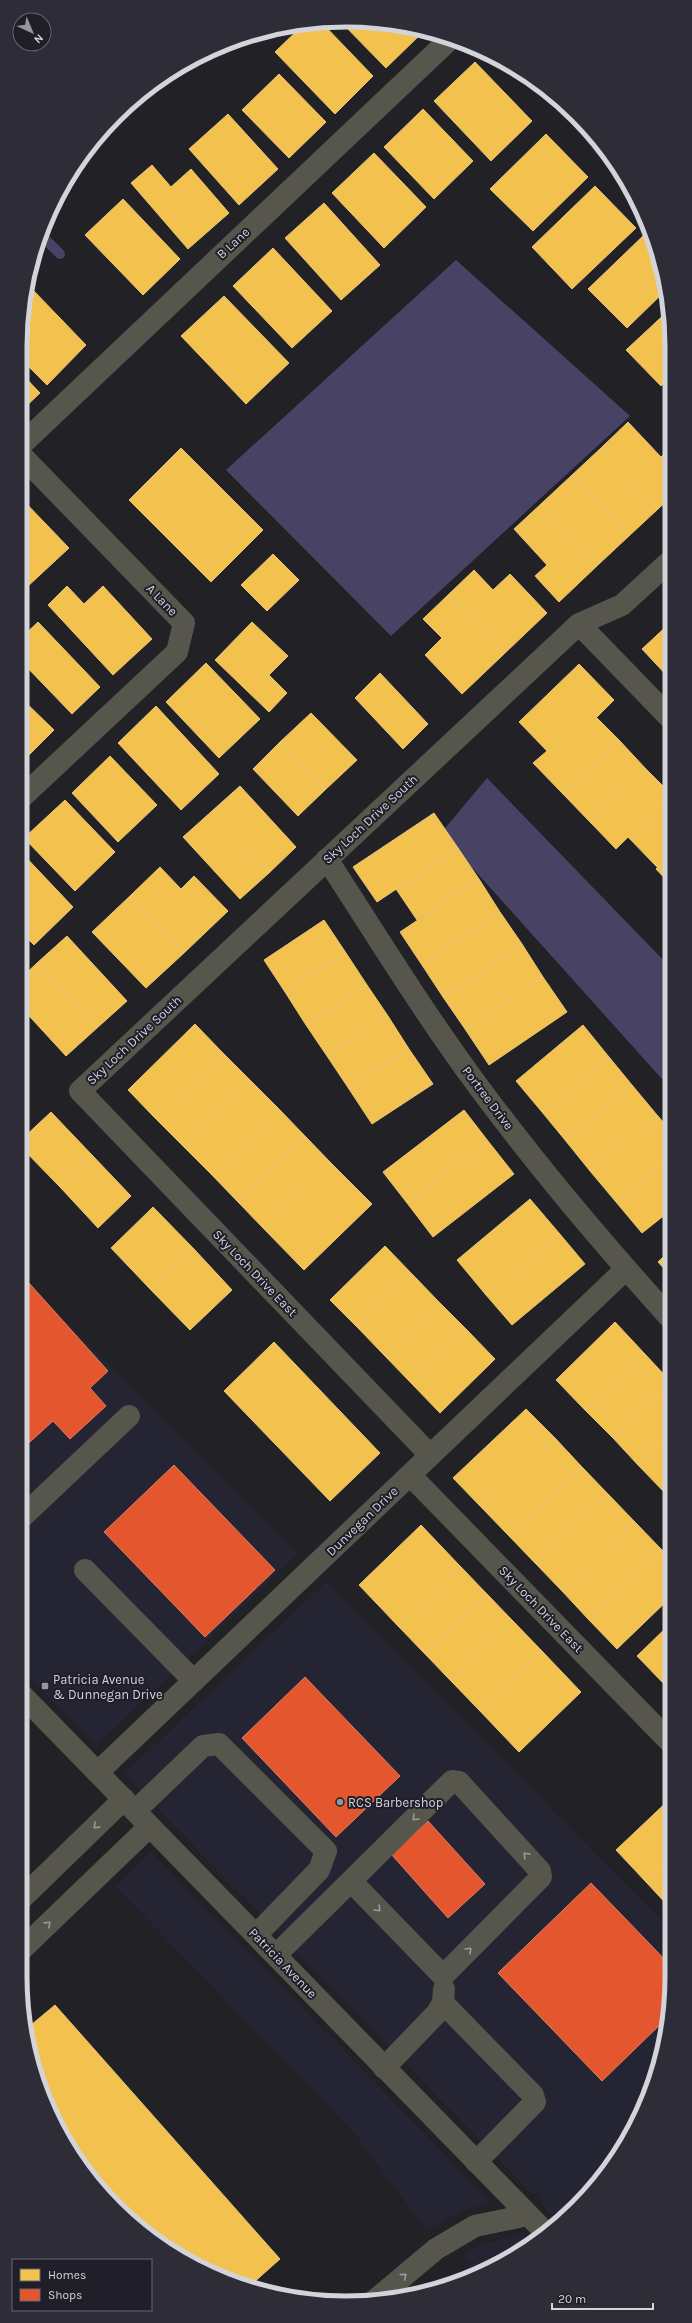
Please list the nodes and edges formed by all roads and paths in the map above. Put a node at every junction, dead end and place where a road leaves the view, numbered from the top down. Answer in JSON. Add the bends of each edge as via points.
{"nodes":[{"id":1,"x":446,"y":43,"type":"edge"},
{"id":2,"x":27,"y":439,"type":"edge"},
{"id":3,"x":27,"y":461,"type":"edge"},
{"id":4,"x":665,"y":566,"type":"edge"},
{"id":5,"x":579,"y":624,"type":"junction"},
{"id":6,"x":665,"y":713,"type":"edge"},
{"id":7,"x":27,"y":792,"type":"edge"},
{"id":8,"x":326,"y":859,"type":"junction"},
{"id":9,"x":80,"y":1091,"type":"joint"},
{"id":10,"x":626,"y":1269,"type":"junction"},
{"id":11,"x":665,"y":1312,"type":"edge"},
{"id":12,"x":129,"y":1416,"type":"dead end"},
{"id":13,"x":430,"y":1455,"type":"junction"},
{"id":14,"x":410,"y":1474,"type":"junction"},
{"id":15,"x":27,"y":1512,"type":"edge"},
{"id":16,"x":85,"y":1570,"type":"dead end"},
{"id":17,"x":194,"y":1681,"type":"junction"},
{"id":18,"x":27,"y":1700,"type":"edge"},
{"id":19,"x":665,"y":1737,"type":"edge"},
{"id":20,"x":98,"y":1772,"type":"junction"},
{"id":21,"x":136,"y":1812,"type":"junction"},
{"id":22,"x":351,"y":1881,"type":"junction"},
{"id":23,"x":27,"y":1895,"type":"edge"},
{"id":24,"x":256,"y":1935,"type":"junction"},
{"id":25,"x":27,"y":1943,"type":"edge"},
{"id":26,"x":276,"y":1955,"type":"junction"},
{"id":27,"x":443,"y":1976,"type":"junction"},
{"id":28,"x":443,"y":2003,"type":"junction"},
{"id":29,"x":384,"y":2068,"type":"junction"},
{"id":30,"x":476,"y":2162,"type":"junction"},
{"id":31,"x":528,"y":2215,"type":"junction"},
{"id":32,"x":542,"y":2229,"type":"edge"},
{"id":33,"x":383,"y":2293,"type":"edge"}],
"edges":[{"from":1,"to":2,"type":"street","name":"B Lane"},
{"from":3,"to":7,"type":"street","name":"A Lane","via":[[184,623],[177,652]]},
{"from":4,"to":5,"type":"street","name":"Sky Loch Drive South","via":[[622,605]]},
{"from":5,"to":6,"type":"street"},
{"from":5,"to":8,"type":"street","name":"Sky Loch Drive South"},
{"from":8,"to":9,"type":"street","name":"Sky Loch Drive South"},
{"from":8,"to":10,"type":"street","name":"Portree Drive","via":[[419,1002],[478,1086],[544,1173]]},
{"from":9,"to":13,"type":"street","name":"Sky Loch Drive East"},
{"from":10,"to":11,"type":"street","name":"Portree Drive"},
{"from":10,"to":13,"type":"street","name":"Dunvegan Drive"},
{"from":12,"to":15,"type":"street"},
{"from":13,"to":14,"type":"street","name":"Dunvegan Drive"},
{"from":14,"to":17,"type":"street","name":"Dunvegan Drive"},
{"from":14,"to":19,"type":"street","name":"Sky Loch Drive East"},
{"from":16,"to":17,"type":"street"},
{"from":17,"to":20,"type":"street","name":"Dunvegan Drive"},
{"from":18,"to":20,"type":"street","name":"Patricia Avenue"},
{"from":20,"to":21,"type":"street","name":"Patricia Avenue"},
{"from":21,"to":23,"type":"street","one_way":true},
{"from":21,"to":24,"type":"street","name":"Patricia Avenue"},
{"from":21,"to":24,"type":"street","via":[[203,1746],[218,1744],[326,1851],[319,1870]]},
{"from":25,"to":21,"type":"street","one_way":true},
{"from":22,"to":26,"type":"street"},
{"from":22,"to":27,"type":"street","one_way":true},
{"from":27,"to":22,"type":"street","one_way":true,"via":[[541,1877],[540,1870],[459,1782],[452,1782]]},
{"from":24,"to":26,"type":"street","name":"Patricia Avenue"},
{"from":26,"to":29,"type":"street","name":"Patricia Avenue"},
{"from":27,"to":28,"type":"street"},
{"from":28,"to":29,"type":"street","via":[[431,2021]]},
{"from":28,"to":30,"type":"street","via":[[533,2095],[535,2102]]},
{"from":29,"to":30,"type":"street","name":"Patricia Avenue"},
{"from":30,"to":31,"type":"street","name":"Patricia Avenue"},
{"from":31,"to":32,"type":"street","name":"Patricia Avenue"},
{"from":33,"to":31,"type":"street","one_way":true,"via":[[436,2249],[475,2226]]}]}
